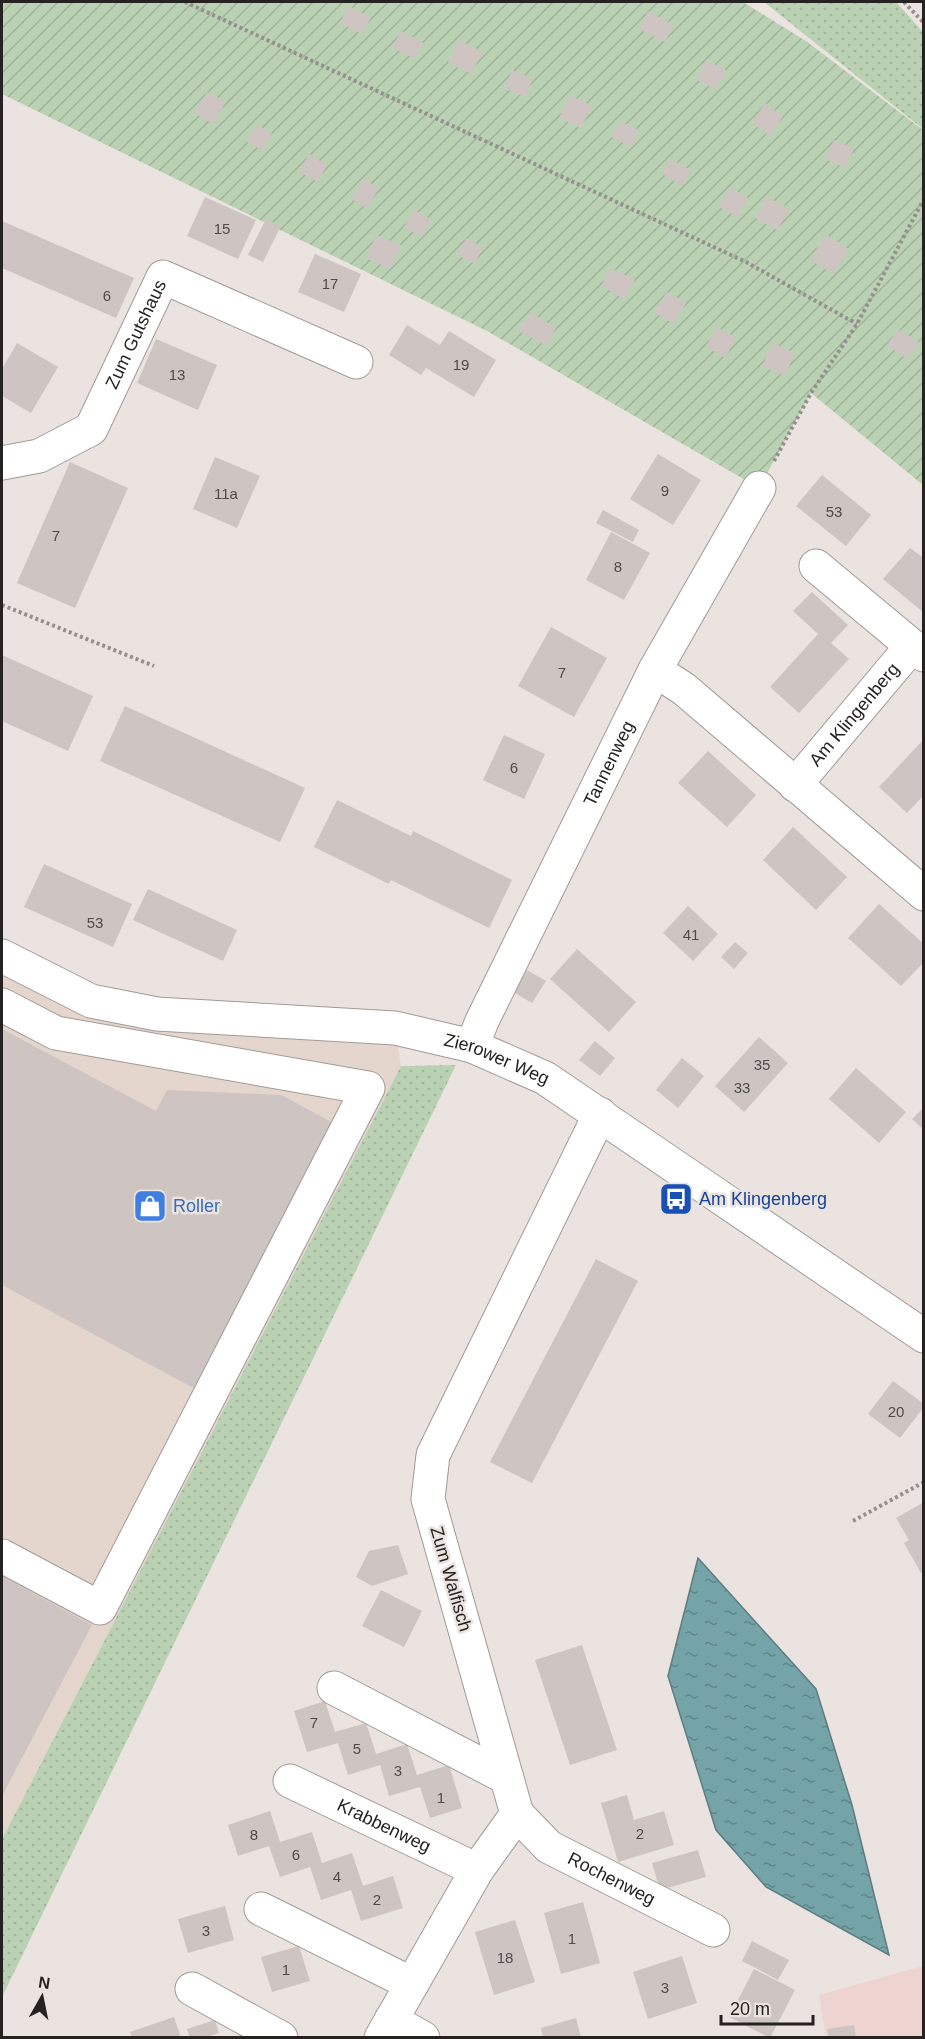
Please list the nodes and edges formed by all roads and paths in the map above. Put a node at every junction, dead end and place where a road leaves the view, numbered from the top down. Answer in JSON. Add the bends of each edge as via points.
{"nodes":[{"id":1,"x":185,"y":2,"type":"edge"},
{"id":2,"x":904,"y":2,"type":"edge"},
{"id":3,"x":924,"y":23,"type":"edge"},
{"id":4,"x":924,"y":199,"type":"edge"},
{"id":5,"x":857,"y":324,"type":"junction"},
{"id":6,"x":356,"y":362,"type":"dead end"},
{"id":7,"x":2,"y":463,"type":"edge"},
{"id":8,"x":759,"y":488,"type":"joint"},
{"id":9,"x":816,"y":566,"type":"dead end"},
{"id":10,"x":2,"y":605,"type":"edge"},
{"id":11,"x":918,"y":651,"type":"edge"},
{"id":12,"x":154,"y":666,"type":"dead end"},
{"id":13,"x":655,"y":670,"type":"junction"},
{"id":14,"x":795,"y":785,"type":"junction"},
{"id":15,"x":924,"y":894,"type":"edge"},
{"id":16,"x":2,"y":956,"type":"edge"},
{"id":17,"x":2,"y":1005,"type":"edge"},
{"id":18,"x":472,"y":1046,"type":"junction"},
{"id":19,"x":600,"y":1114,"type":"junction"},
{"id":20,"x":924,"y":1336,"type":"edge"},
{"id":21,"x":924,"y":1482,"type":"edge"},
{"id":22,"x":853,"y":1521,"type":"dead end"},
{"id":23,"x":2,"y":1556,"type":"edge"},
{"id":24,"x":334,"y":1688,"type":"dead end"},
{"id":25,"x":507,"y":1778,"type":"junction"},
{"id":26,"x":290,"y":1780,"type":"dead end"},
{"id":27,"x":517,"y":1814,"type":"junction"},
{"id":28,"x":477,"y":1870,"type":"junction"},
{"id":29,"x":261,"y":1909,"type":"dead end"},
{"id":30,"x":713,"y":1930,"type":"dead end"},
{"id":31,"x":412,"y":1984,"type":"junction"},
{"id":32,"x":192,"y":1989,"type":"dead end"},
{"id":33,"x":386,"y":2029,"type":"edge"},
{"id":34,"x":281,"y":2037,"type":"edge"},
{"id":35,"x":423,"y":2037,"type":"edge"}],
"edges":[{"from":1,"to":5,"type":"path","via":[[746,262]]},
{"from":2,"to":3,"type":"path"},
{"from":4,"to":5,"type":"path"},
{"from":5,"to":8,"type":"path","via":[[811,393]]},
{"from":6,"to":7,"type":"street","name":"Zum Gutshaus","via":[[163,277],[91,429],[39,456]]},
{"from":8,"to":13,"type":"street","name":"Tannenweg"},
{"from":9,"to":11,"type":"street","name":"Am Klingenberg"},
{"from":10,"to":12,"type":"path"},
{"from":11,"to":14,"type":"street","name":"Am Klingenberg"},
{"from":13,"to":14,"type":"street","name":"Am Klingenberg","via":[[684,689]]},
{"from":13,"to":18,"type":"street","name":"Tannenweg"},
{"from":14,"to":15,"type":"street","name":"Am Klingenberg"},
{"from":16,"to":18,"type":"street","name":"Zierower Weg","via":[[91,1001],[157,1014],[395,1028]]},
{"from":17,"to":23,"type":"street","via":[[56,1033],[368,1088],[100,1608]]},
{"from":18,"to":19,"type":"street","name":"Zierower Weg","via":[[545,1078]]},
{"from":19,"to":20,"type":"street","name":"Zierower Weg"},
{"from":19,"to":25,"type":"street","name":"Zum Walfisch","via":[[433,1455],[428,1499]]},
{"from":21,"to":22,"type":"path"},
{"from":24,"to":25,"type":"street"},
{"from":25,"to":27,"type":"street","name":"Zum Walfisch"},
{"from":26,"to":28,"type":"street","name":"Krabbenweg"},
{"from":27,"to":28,"type":"street"},
{"from":27,"to":30,"type":"street","name":"Rochenweg","via":[[549,1847]]},
{"from":28,"to":31,"type":"street"},
{"from":29,"to":31,"type":"street"},
{"from":31,"to":33,"type":"street"},
{"from":32,"to":34,"type":"street"},
{"from":33,"to":35,"type":"street"}]}
